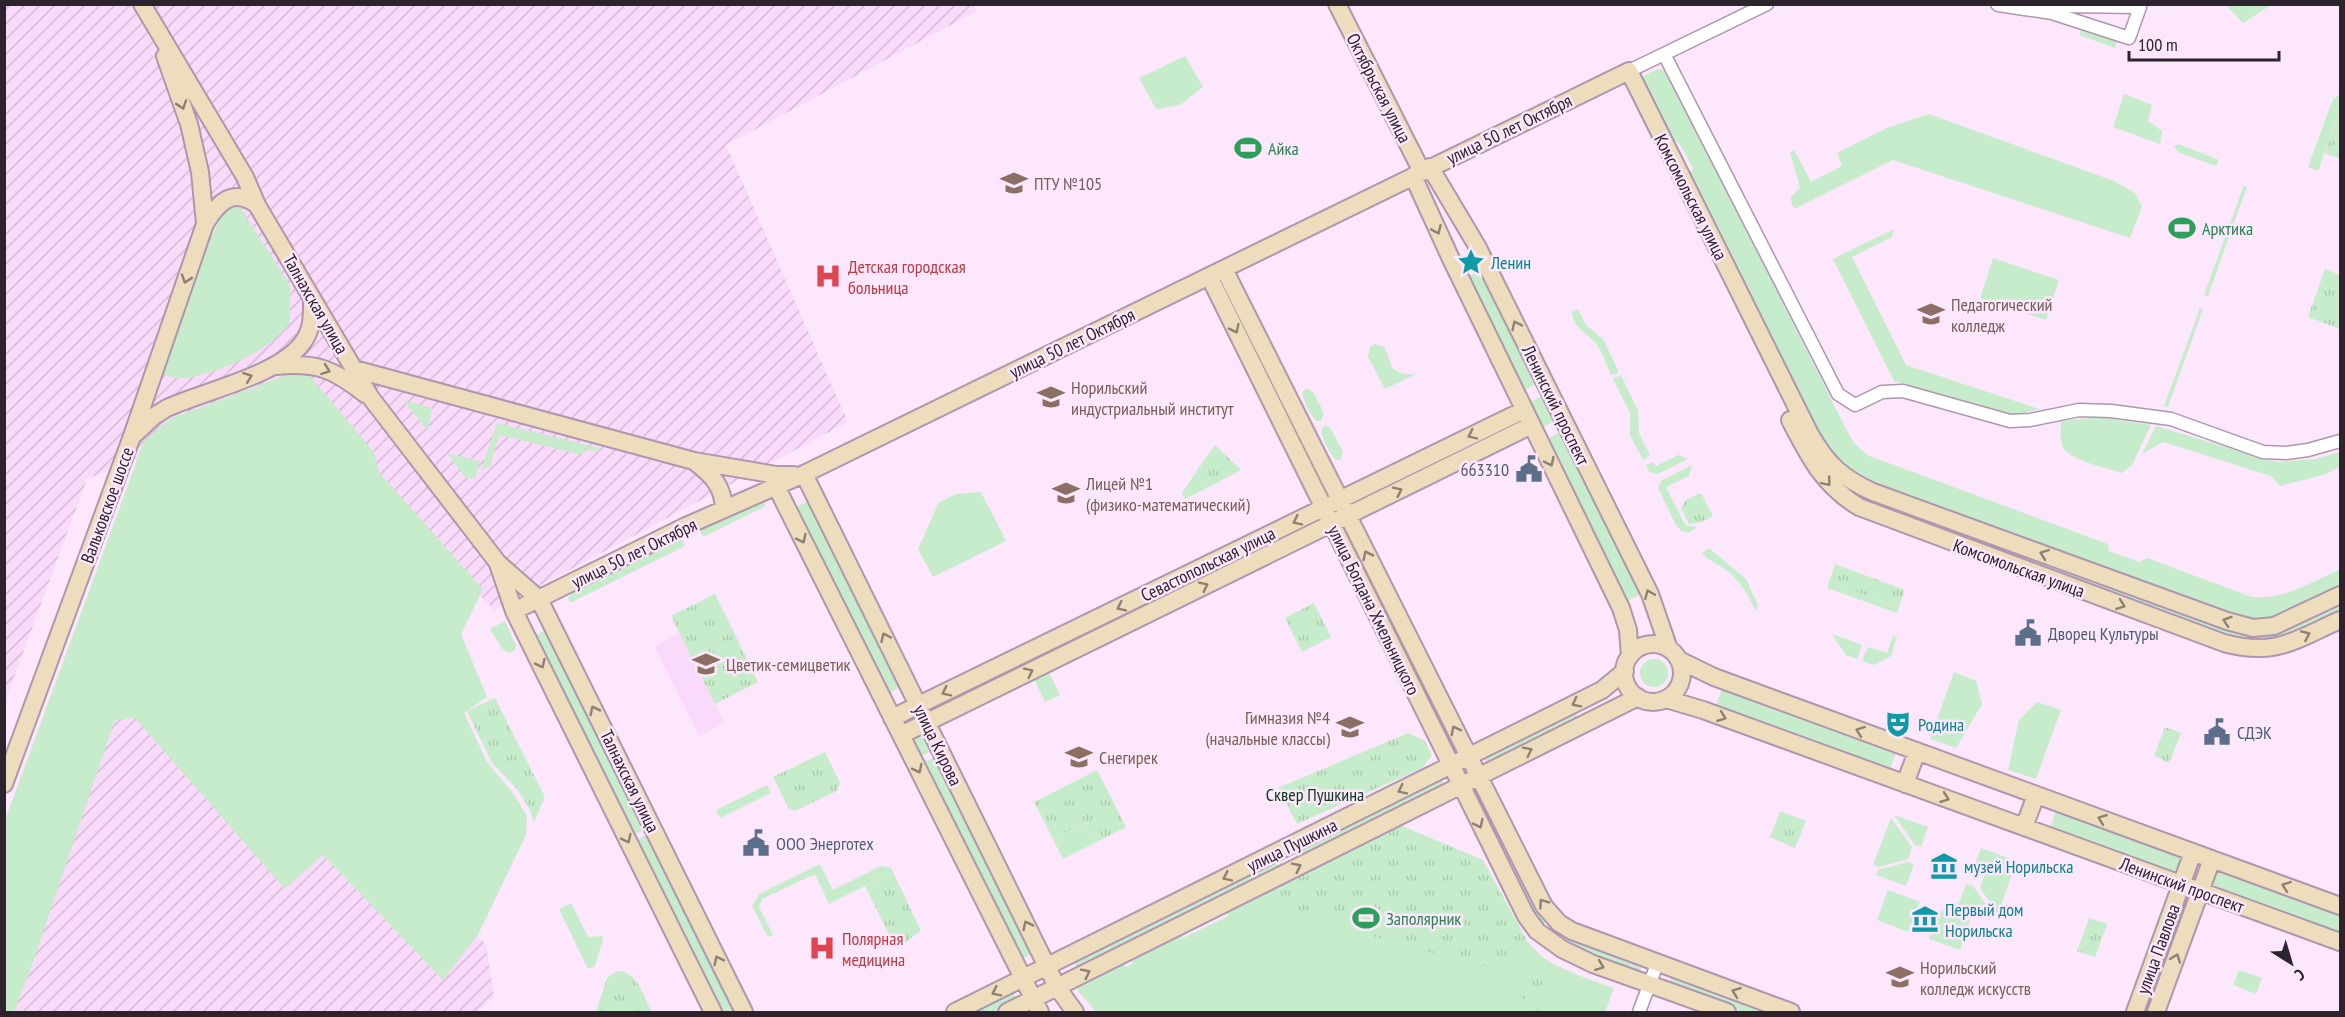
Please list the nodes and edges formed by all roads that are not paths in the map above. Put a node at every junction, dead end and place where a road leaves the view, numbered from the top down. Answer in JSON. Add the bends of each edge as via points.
{"nodes":[{"id":1,"x":142,"y":4,"type":"edge"},
{"id":2,"x":1337,"y":4,"type":"edge"},
{"id":3,"x":1767,"y":4,"type":"edge"},
{"id":4,"x":1997,"y":5,"type":"edge"},
{"id":5,"x":156,"y":30,"type":"junction"},
{"id":6,"x":1664,"y":54,"type":"junction"},
{"id":7,"x":1624,"y":73,"type":"junction"},
{"id":8,"x":1422,"y":172,"type":"junction"},
{"id":9,"x":255,"y":199,"type":"junction"},
{"id":10,"x":205,"y":224,"type":"junction"},
{"id":11,"x":1217,"y":272,"type":"junction"},
{"id":12,"x":312,"y":298,"type":"junction"},
{"id":13,"x":274,"y":366,"type":"junction"},
{"id":14,"x":1770,"y":366,"type":"junction"},
{"id":15,"x":354,"y":369,"type":"junction"},
{"id":16,"x":155,"y":370,"type":"junction"},
{"id":17,"x":370,"y":398,"type":"junction"},
{"id":18,"x":174,"y":399,"type":"junction"},
{"id":19,"x":1528,"y":417,"type":"junction"},
{"id":20,"x":131,"y":439,"type":"junction"},
{"id":21,"x":2340,"y":441,"type":"edge"},
{"id":22,"x":694,"y":461,"type":"junction"},
{"id":23,"x":804,"y":474,"type":"junction"},
{"id":24,"x":776,"y":486,"type":"junction"},
{"id":25,"x":1340,"y":500,"type":"junction"},
{"id":26,"x":1323,"y":508,"type":"junction"},
{"id":27,"x":724,"y":509,"type":"junction"},
{"id":28,"x":1348,"y":516,"type":"junction"},
{"id":29,"x":1331,"y":524,"type":"junction"},
{"id":30,"x":498,"y":563,"type":"junction"},
{"id":31,"x":1160,"y":588,"type":"junction"},
{"id":32,"x":2340,"y":595,"type":"edge"},
{"id":33,"x":539,"y":599,"type":"junction"},
{"id":34,"x":1168,"y":604,"type":"junction"},
{"id":35,"x":514,"y":612,"type":"junction"},
{"id":36,"x":2340,"y":620,"type":"edge"},
{"id":37,"x":1088,"y":623,"type":"junction"},
{"id":38,"x":1096,"y":639,"type":"junction"},
{"id":39,"x":1674,"y":654,"type":"junction"},
{"id":40,"x":1627,"y":664,"type":"junction"},
{"id":41,"x":1638,"y":697,"type":"junction"},
{"id":42,"x":1666,"y":699,"type":"junction"},
{"id":43,"x":918,"y":706,"type":"junction"},
{"id":44,"x":892,"y":718,"type":"junction"},
{"id":45,"x":927,"y":722,"type":"junction"},
{"id":46,"x":901,"y":735,"type":"junction"},
{"id":47,"x":1917,"y":751,"type":"junction"},
{"id":48,"x":1468,"y":757,"type":"junction"},
{"id":49,"x":1451,"y":766,"type":"junction"},
{"id":50,"x":1479,"y":776,"type":"junction"},
{"id":51,"x":4,"y":784,"type":"edge"},
{"id":52,"x":1905,"y":784,"type":"junction"},
{"id":53,"x":1460,"y":785,"type":"junction"},
{"id":54,"x":2036,"y":795,"type":"junction"},
{"id":55,"x":2024,"y":827,"type":"junction"},
{"id":56,"x":2193,"y":852,"type":"junction"},
{"id":57,"x":2212,"y":859,"type":"junction"},
{"id":58,"x":2181,"y":884,"type":"junction"},
{"id":59,"x":2200,"y":891,"type":"junction"},
{"id":60,"x":2340,"y":906,"type":"edge"},
{"id":61,"x":1559,"y":923,"type":"junction"},
{"id":62,"x":1546,"y":939,"type":"junction"},
{"id":63,"x":2340,"y":942,"type":"edge"},
{"id":64,"x":1658,"y":963,"type":"junction"},
{"id":65,"x":1047,"y":966,"type":"junction"},
{"id":66,"x":1023,"y":979,"type":"junction"},
{"id":67,"x":1650,"y":984,"type":"junction"},
{"id":68,"x":1057,"y":987,"type":"junction"},
{"id":69,"x":1037,"y":1006,"type":"edge"},
{"id":70,"x":712,"y":1012,"type":"edge"},
{"id":71,"x":744,"y":1012,"type":"edge"},
{"id":72,"x":955,"y":1012,"type":"edge"},
{"id":73,"x":1007,"y":1012,"type":"edge"},
{"id":74,"x":1075,"y":1012,"type":"edge"},
{"id":75,"x":1639,"y":1012,"type":"edge"},
{"id":76,"x":1727,"y":1012,"type":"edge"},
{"id":77,"x":1791,"y":1012,"type":"edge"},
{"id":78,"x":2134,"y":1012,"type":"edge"},
{"id":79,"x":2156,"y":1012,"type":"edge"}],
"edges":[{"from":1,"to":5,"type":"street"},
{"from":2,"to":8,"type":"street","name":"Октябрьская улица"},
{"from":3,"to":6,"type":"street"},
{"from":4,"to":4,"type":"street","via":[[2052,13],[2129,38],[2140,7]]},
{"from":5,"to":9,"type":"street","name":"Талнахская улица"},
{"from":5,"to":10,"type":"street","name":"Вальковское шоссе","one_way":true,"via":[[189,124],[200,172]]},
{"from":6,"to":7,"type":"street"},
{"from":6,"to":21,"type":"street","via":[[1838,394],[1855,405],[1882,392],[1903,391],[2010,421],[2079,410],[2171,419],[2263,452],[2308,450]]},
{"from":7,"to":8,"type":"street","name":"улица 50 лет Октября"},
{"from":7,"to":14,"type":"street","name":"Комсомольская улица"},
{"from":8,"to":11,"type":"street","name":"улица 50 лет Октября"},
{"from":8,"to":19,"type":"street","name":"Ленинский проспект","one_way":true,"via":[[1451,260]]},
{"from":39,"to":8,"type":"street","name":"Ленинский проспект","one_way":true,"via":[[1650,594],[1477,246]]},
{"from":9,"to":10,"type":"street","name":"Вальковское шоссе","via":[[242,196],[226,200]]},
{"from":9,"to":12,"type":"street","name":"Талнахская улица"},
{"from":10,"to":16,"type":"street","name":"Вальковское шоссе","one_way":true},
{"from":11,"to":23,"type":"street","name":"улица 50 лет Октября"},
{"from":11,"to":25,"type":"street","name":"улица Богдана Хмельницкого"},
{"from":11,"to":26,"type":"street","name":"улица Богдана Хмельницкого","one_way":true},
{"from":12,"to":13,"type":"street","via":[[312,317],[303,342]]},
{"from":12,"to":15,"type":"street","name":"Талнахская улица"},
{"from":13,"to":17,"type":"street","one_way":true,"via":[[326,368]]},
{"from":18,"to":13,"type":"street","one_way":true,"via":[[221,387]]},
{"from":32,"to":14,"type":"street","name":"Комсомольская улица","one_way":true,"via":[[2274,626],[2253,628],[1873,492],[1841,475],[1826,458]]},
{"from":14,"to":36,"type":"street","name":"Комсомольская улица","one_way":true,"via":[[1800,440],[1825,480],[1843,497],[1878,516],[2245,649],[2275,648]]},
{"from":15,"to":17,"type":"street","name":"Талнахская улица"},
{"from":15,"to":22,"type":"street"},
{"from":16,"to":18,"type":"street","via":[[158,386]]},
{"from":16,"to":20,"type":"street","name":"Вальковское шоссе"},
{"from":17,"to":30,"type":"street","name":"Талнахская улица"},
{"from":18,"to":20,"type":"street"},
{"from":19,"to":25,"type":"street","name":"Севастопольская улица","one_way":true},
{"from":28,"to":19,"type":"street","name":"Севастопольская улица","one_way":true},
{"from":19,"to":40,"type":"street","name":"Ленинский проспект","one_way":true,"via":[[1622,608],[1628,630]]},
{"from":20,"to":51,"type":"street","name":"Вальковское шоссе"},
{"from":22,"to":23,"type":"street","via":[[776,476]]},
{"from":22,"to":27,"type":"street","via":[[719,484]]},
{"from":23,"to":24,"type":"street","name":"улица 50 лет Октября"},
{"from":43,"to":23,"type":"street","name":"улица Кирова","one_way":true},
{"from":24,"to":27,"type":"street","name":"улица 50 лет Октября"},
{"from":24,"to":44,"type":"street","name":"улица Кирова","one_way":true},
{"from":25,"to":26,"type":"street","name":"Севастопольская улица"},
{"from":25,"to":28,"type":"street","name":"улица Богдана Хмельницкого"},
{"from":26,"to":29,"type":"street","name":"улица Богдана Хмельницкого"},
{"from":26,"to":31,"type":"street","name":"Севастопольская улица","one_way":true},
{"from":27,"to":33,"type":"street","name":"улица 50 лет Октября"},
{"from":28,"to":29,"type":"street","name":"Севастопольская улица"},
{"from":48,"to":28,"type":"street","name":"улица Богдана Хмельницкого","one_way":true},
{"from":34,"to":29,"type":"street","name":"Севастопольская улица","one_way":true},
{"from":29,"to":49,"type":"street","name":"улица Богдана Хмельницкого"},
{"from":30,"to":33,"type":"street","name":"Талнахская улица"},
{"from":30,"to":35,"type":"street","name":"Талнахская улица"},
{"from":31,"to":34,"type":"street"},
{"from":31,"to":37,"type":"street","name":"Севастопольская улица","one_way":true},
{"from":33,"to":35,"type":"street","name":"улица 50 лет Октября"},
{"from":71,"to":33,"type":"street","name":"Талнахская улица","one_way":true},
{"from":34,"to":38,"type":"street","name":"Севастопольская улица"},
{"from":35,"to":70,"type":"street","name":"Талнахская улица","one_way":true},
{"from":37,"to":38,"type":"street"},
{"from":37,"to":43,"type":"street","name":"Севастопольская улица","one_way":true},
{"from":45,"to":38,"type":"street","name":"Севастопольская улица","one_way":true},
{"from":39,"to":40,"type":"street","via":[[1659,645],[1648,645],[1638,649]]},
{"from":39,"to":42,"type":"street","via":[[1682,671],[1681,682]]},
{"from":47,"to":39,"type":"street","name":"Ленинский проспект","one_way":true,"via":[[1714,677]]},
{"from":40,"to":41,"type":"street","via":[[1628,686]]},
{"from":40,"to":48,"type":"street","name":"улица Пушкина","one_way":true,"via":[[1602,690]]},
{"from":41,"to":42,"type":"street","via":[[1652,702]]},
{"from":50,"to":41,"type":"street","name":"улица Пушкина","one_way":true},
{"from":42,"to":52,"type":"street","name":"Ленинский проспект","one_way":true},
{"from":43,"to":44,"type":"street","name":"Севастопольская улица"},
{"from":43,"to":45,"type":"street","name":"улица Кирова"},
{"from":44,"to":46,"type":"street","name":"улица Кирова"},
{"from":45,"to":46,"type":"street","name":"Севастопольская улица"},
{"from":65,"to":45,"type":"street","name":"улица Кирова","one_way":true},
{"from":46,"to":66,"type":"street","name":"улица Кирова","one_way":true},
{"from":47,"to":52,"type":"street"},
{"from":47,"to":54,"type":"street","name":"Ленинский проспект"},
{"from":48,"to":49,"type":"street","name":"улица Пушкина"},
{"from":48,"to":50,"type":"street","name":"улица Богдана Хмельницкого"},
{"from":49,"to":53,"type":"street","name":"улица Богдана Хмельницкого"},
{"from":49,"to":65,"type":"street","name":"улица Пушкина","one_way":true},
{"from":50,"to":53,"type":"street","name":"улица Пушкина"},
{"from":61,"to":50,"type":"street","name":"улица Богдана Хмельницкого","one_way":true,"via":[[1538,895]]},
{"from":52,"to":55,"type":"street","name":"Ленинский проспект","one_way":true},
{"from":53,"to":62,"type":"street","name":"улица Богдана Хмельницкого","one_way":true,"via":[[1517,901]]},
{"from":68,"to":53,"type":"street","name":"улица Пушкина","one_way":true},
{"from":54,"to":55,"type":"street"},
{"from":56,"to":54,"type":"street","name":"Ленинский проспект","one_way":true},
{"from":55,"to":58,"type":"street","name":"Ленинский проспект"},
{"from":56,"to":57,"type":"street","name":"Ленинский проспект"},
{"from":56,"to":58,"type":"street","name":"улица Павлова"},
{"from":57,"to":59,"type":"street","name":"улица Павлова"},
{"from":60,"to":57,"type":"street","name":"Ленинский проспект","one_way":true},
{"from":58,"to":59,"type":"street","name":"Ленинский проспект"},
{"from":58,"to":78,"type":"street","name":"улица Павлова"},
{"from":59,"to":63,"type":"street","name":"Ленинский проспект"},
{"from":79,"to":59,"type":"street","name":"улица Павлова","one_way":true},
{"from":61,"to":62,"type":"street"},
{"from":61,"to":64,"type":"street","name":"улица Богдана Хмельницкого"},
{"from":62,"to":67,"type":"street","name":"улица Богдана Хмельницкого","one_way":true,"via":[[1593,964]]},
{"from":64,"to":67,"type":"street"},
{"from":77,"to":64,"type":"street","name":"улица Богдана Хмельницкого","one_way":true},
{"from":65,"to":66,"type":"street","name":"улица Пушкина"},
{"from":65,"to":68,"type":"street","name":"улица Кирова"},
{"from":66,"to":69,"type":"street","name":"улица Кирова"},
{"from":66,"to":72,"type":"street","name":"улица Пушкина","one_way":true},
{"from":67,"to":75,"type":"street"},
{"from":67,"to":76,"type":"street","name":"улица Богдана Хмельницкого"},
{"from":68,"to":69,"type":"street","name":"улица Пушкина"},
{"from":68,"to":74,"type":"street","name":"улица Кирова"},
{"from":69,"to":73,"type":"street","name":"улица Пушкина"}]}
